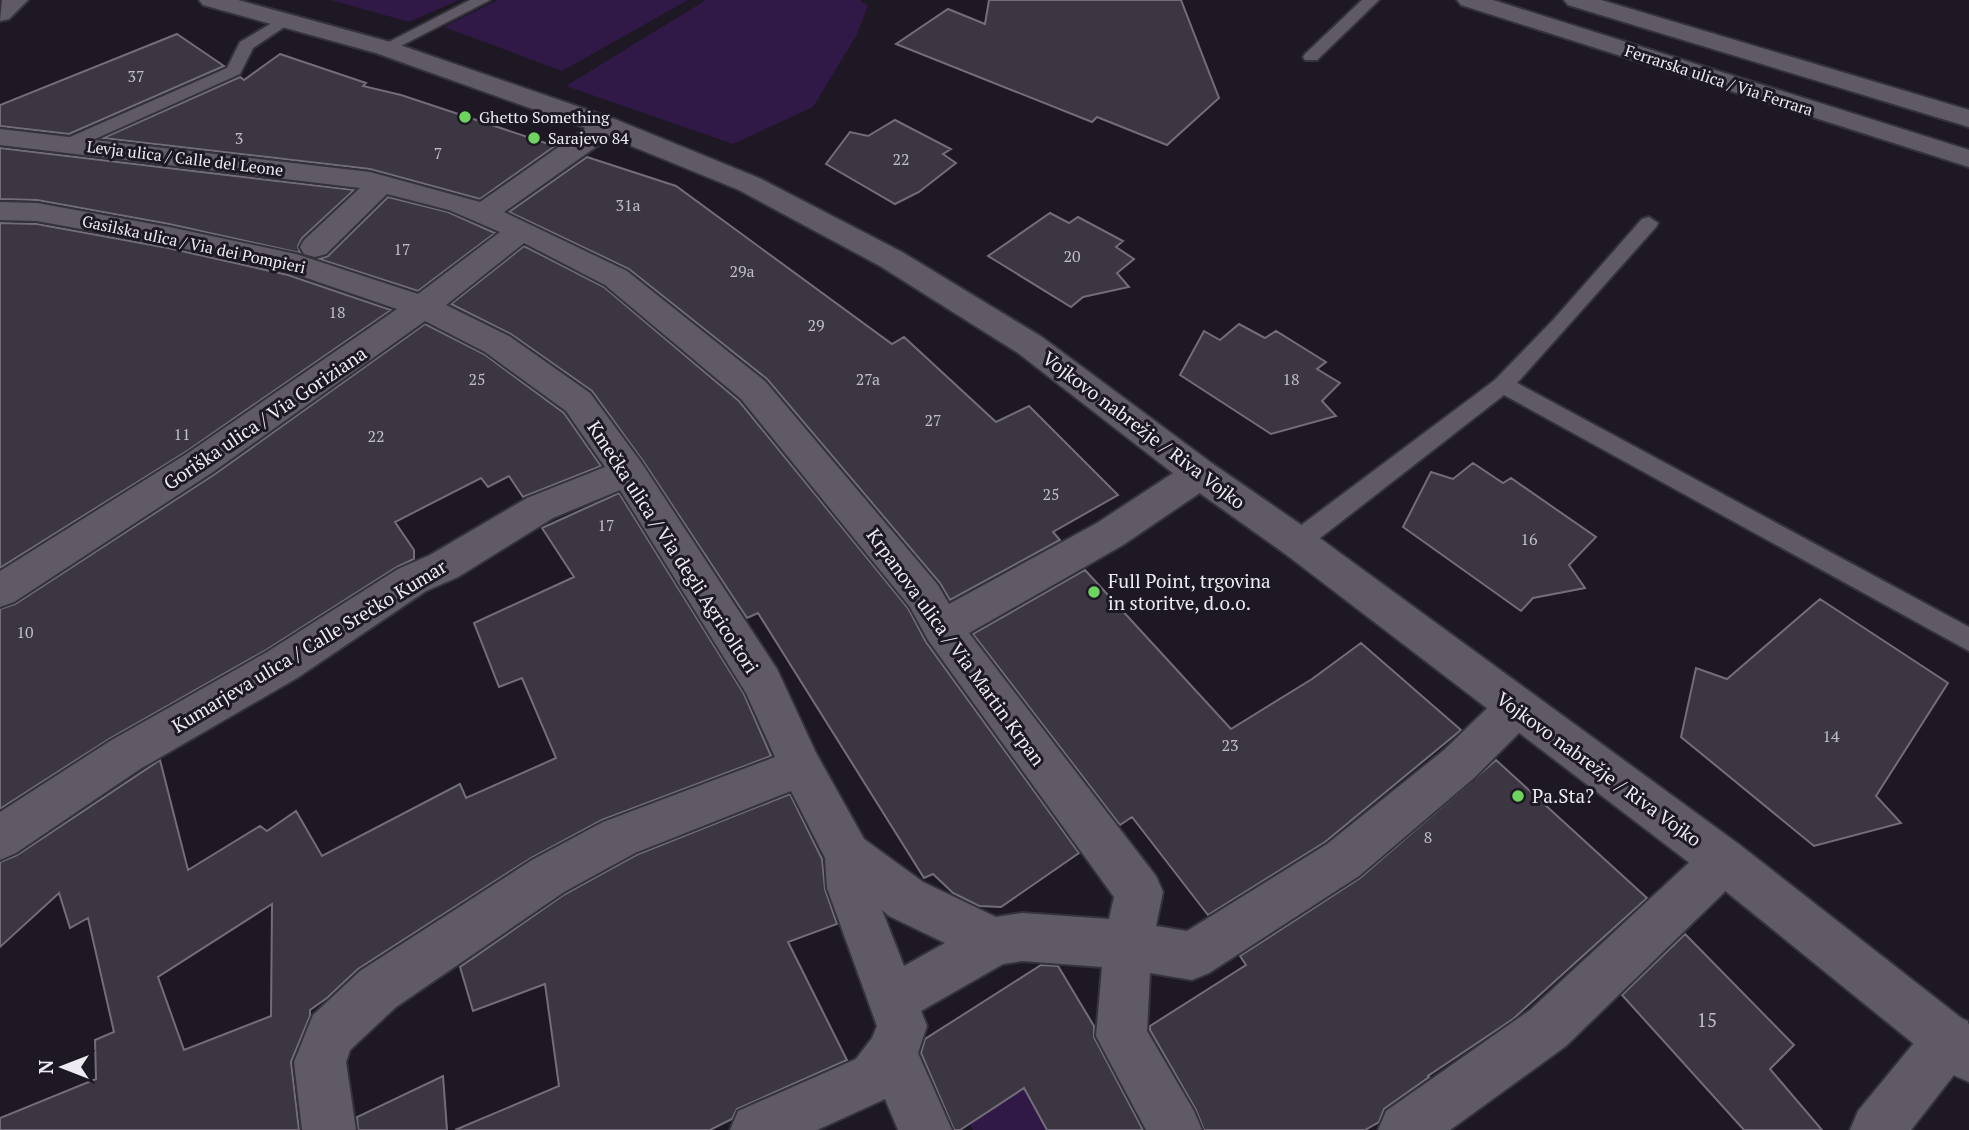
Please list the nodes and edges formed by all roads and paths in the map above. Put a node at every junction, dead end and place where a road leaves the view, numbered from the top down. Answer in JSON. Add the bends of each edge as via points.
{"nodes":[{"id":1,"x":16,"y":0,"type":"edge"},
{"id":2,"x":211,"y":0,"type":"edge"},
{"id":3,"x":482,"y":0,"type":"edge"},
{"id":4,"x":1371,"y":0,"type":"edge"},
{"id":5,"x":1469,"y":0,"type":"edge"},
{"id":6,"x":1576,"y":0,"type":"edge"},
{"id":7,"x":0,"y":14,"type":"edge"},
{"id":8,"x":287,"y":19,"type":"junction"},
{"id":9,"x":385,"y":48,"type":"junction"},
{"id":10,"x":1311,"y":57,"type":"dead end"},
{"id":11,"x":1969,"y":119,"type":"edge"},
{"id":12,"x":607,"y":126,"type":"junction"},
{"id":13,"x":0,"y":137,"type":"edge"},
{"id":14,"x":69,"y":144,"type":"junction"},
{"id":15,"x":1969,"y":159,"type":"edge"},
{"id":16,"x":376,"y":182,"type":"junction"},
{"id":17,"x":0,"y":211,"type":"edge"},
{"id":18,"x":482,"y":214,"type":"junction"},
{"id":19,"x":1649,"y":223,"type":"dead end"},
{"id":20,"x":520,"y":231,"type":"junction"},
{"id":21,"x":315,"y":247,"type":"dead end"},
{"id":22,"x":424,"y":307,"type":"junction"},
{"id":23,"x":1503,"y":385,"type":"junction"},
{"id":24,"x":628,"y":472,"type":"junction"},
{"id":25,"x":1200,"y":474,"type":"junction"},
{"id":26,"x":1297,"y":542,"type":"junction"},
{"id":27,"x":0,"y":591,"type":"edge"},
{"id":28,"x":942,"y":628,"type":"junction"},
{"id":29,"x":1969,"y":640,"type":"edge"},
{"id":30,"x":1516,"y":708,"type":"junction"},
{"id":31,"x":802,"y":767,"type":"junction"},
{"id":32,"x":0,"y":838,"type":"edge"},
{"id":33,"x":848,"y":855,"type":"junction"},
{"id":34,"x":1724,"y":861,"type":"junction"},
{"id":35,"x":996,"y":941,"type":"junction"},
{"id":36,"x":1128,"y":945,"type":"junction"},
{"id":37,"x":891,"y":1001,"type":"junction"},
{"id":38,"x":1959,"y":1047,"type":"edge"},
{"id":39,"x":892,"y":1054,"type":"junction"},
{"id":40,"x":329,"y":1130,"type":"edge"},
{"id":41,"x":757,"y":1130,"type":"edge"},
{"id":42,"x":925,"y":1130,"type":"edge"},
{"id":43,"x":1175,"y":1130,"type":"edge"},
{"id":44,"x":1405,"y":1130,"type":"edge"},
{"id":45,"x":1877,"y":1130,"type":"edge"}],
"edges":[{"from":1,"to":7,"type":"street"},
{"from":2,"to":8,"type":"street","name":"Vojkovo nabrežje / Riva Vojko"},
{"from":3,"to":9,"type":"lane"},
{"from":4,"to":10,"type":"lane"},
{"from":5,"to":15,"type":"street","name":"Ferrarska ulica / Via Ferrara"},
{"from":6,"to":11,"type":"street","name":"Ferrarska ulica / Via Ferrara"},
{"from":8,"to":9,"type":"street","name":"Vojkovo nabrežje / Riva Vojko"},
{"from":8,"to":14,"type":"lane","via":[[246,45],[234,71]]},
{"from":9,"to":12,"type":"street","name":"Vojkovo nabrežje / Riva Vojko"},
{"from":12,"to":18,"type":"street"},
{"from":12,"to":25,"type":"street","name":"Vojkovo nabrežje / Riva Vojko","via":[[749,184],[891,258],[1030,345]]},
{"from":13,"to":14,"type":"street","name":"Levja ulica / Calle del Leone"},
{"from":14,"to":16,"type":"street","name":"Levja ulica / Calle del Leone"},
{"from":16,"to":18,"type":"street","name":"Levja ulica / Calle del Leone"},
{"from":16,"to":21,"type":"street"},
{"from":17,"to":22,"type":"street","name":"Gasilska ulica / Via dei Pompieri","via":[[37,212],[296,264]]},
{"from":18,"to":20,"type":"street","name":"Krpanova ulica / Via Martin Krpan"},
{"from":19,"to":23,"type":"lane"},
{"from":20,"to":22,"type":"street","name":"Goriška ulica / Via Goriziana"},
{"from":20,"to":28,"type":"street","name":"Krpanova ulica / Via Martin Krpan","via":[[616,278],[753,390],[924,596]]},
{"from":22,"to":24,"type":"street","name":"Kmečka ulica / Via degli Agricoltori","via":[[497,344],[578,402]]},
{"from":22,"to":27,"type":"street","name":"Goriška ulica / Via Goriziana","via":[[126,513]]},
{"from":23,"to":26,"type":"lane"},
{"from":23,"to":29,"type":"lane"},
{"from":24,"to":31,"type":"street","name":"Kmečka ulica / Via degli Agricoltori","via":[[762,682]]},
{"from":24,"to":32,"type":"street","name":"Kumarjeva ulica / Calle Srečko Kumar","via":[[540,508],[412,580],[282,665],[125,755]]},
{"from":25,"to":26,"type":"street","name":"Vojkovo nabrežje / Riva Vojko"},
{"from":25,"to":28,"type":"street","via":[[1110,534]]},
{"from":26,"to":30,"type":"street","name":"Vojkovo nabrežje / Riva Vojko"},
{"from":28,"to":36,"type":"street","name":"Krpanova ulica / Via Martin Krpan","via":[[1139,892]]},
{"from":30,"to":34,"type":"street","name":"Vojkovo nabrežje / Riva Vojko"},
{"from":30,"to":36,"type":"street","name":"Kmečka ulica / Via degli Agricoltori","via":[[1459,764],[1343,860],[1192,956]]},
{"from":31,"to":33,"type":"street","name":"Kmečka ulica / Via degli Agricoltori"},
{"from":31,"to":40,"type":"street","via":[[619,837],[548,876],[377,989],[331,1033],[320,1062]]},
{"from":33,"to":35,"type":"street","name":"Kmečka ulica / Via degli Agricoltori","via":[[906,899]]},
{"from":33,"to":37,"type":"street","name":"Kmečka ulica / Via degli Agricoltori","via":[[850,888]]},
{"from":34,"to":38,"type":"street","name":"Vojkovo nabrežje / Riva Vojko"},
{"from":34,"to":44,"type":"street","via":[[1548,1028]]},
{"from":35,"to":36,"type":"street","name":"Kmečka ulica / Via degli Agricoltori","via":[[1022,937]]},
{"from":35,"to":37,"type":"street","name":"Kmečka ulica / Via degli Agricoltori"},
{"from":36,"to":43,"type":"street","name":"Krpanova ulica / Via Martin Krpan","via":[[1121,1036]]},
{"from":37,"to":39,"type":"street","name":"Kmečka ulica / Via degli Agricoltori","via":[[902,1026]]},
{"from":38,"to":45,"type":"street"},
{"from":39,"to":41,"type":"street","via":[[874,1077]]},
{"from":39,"to":42,"type":"street"}]}
